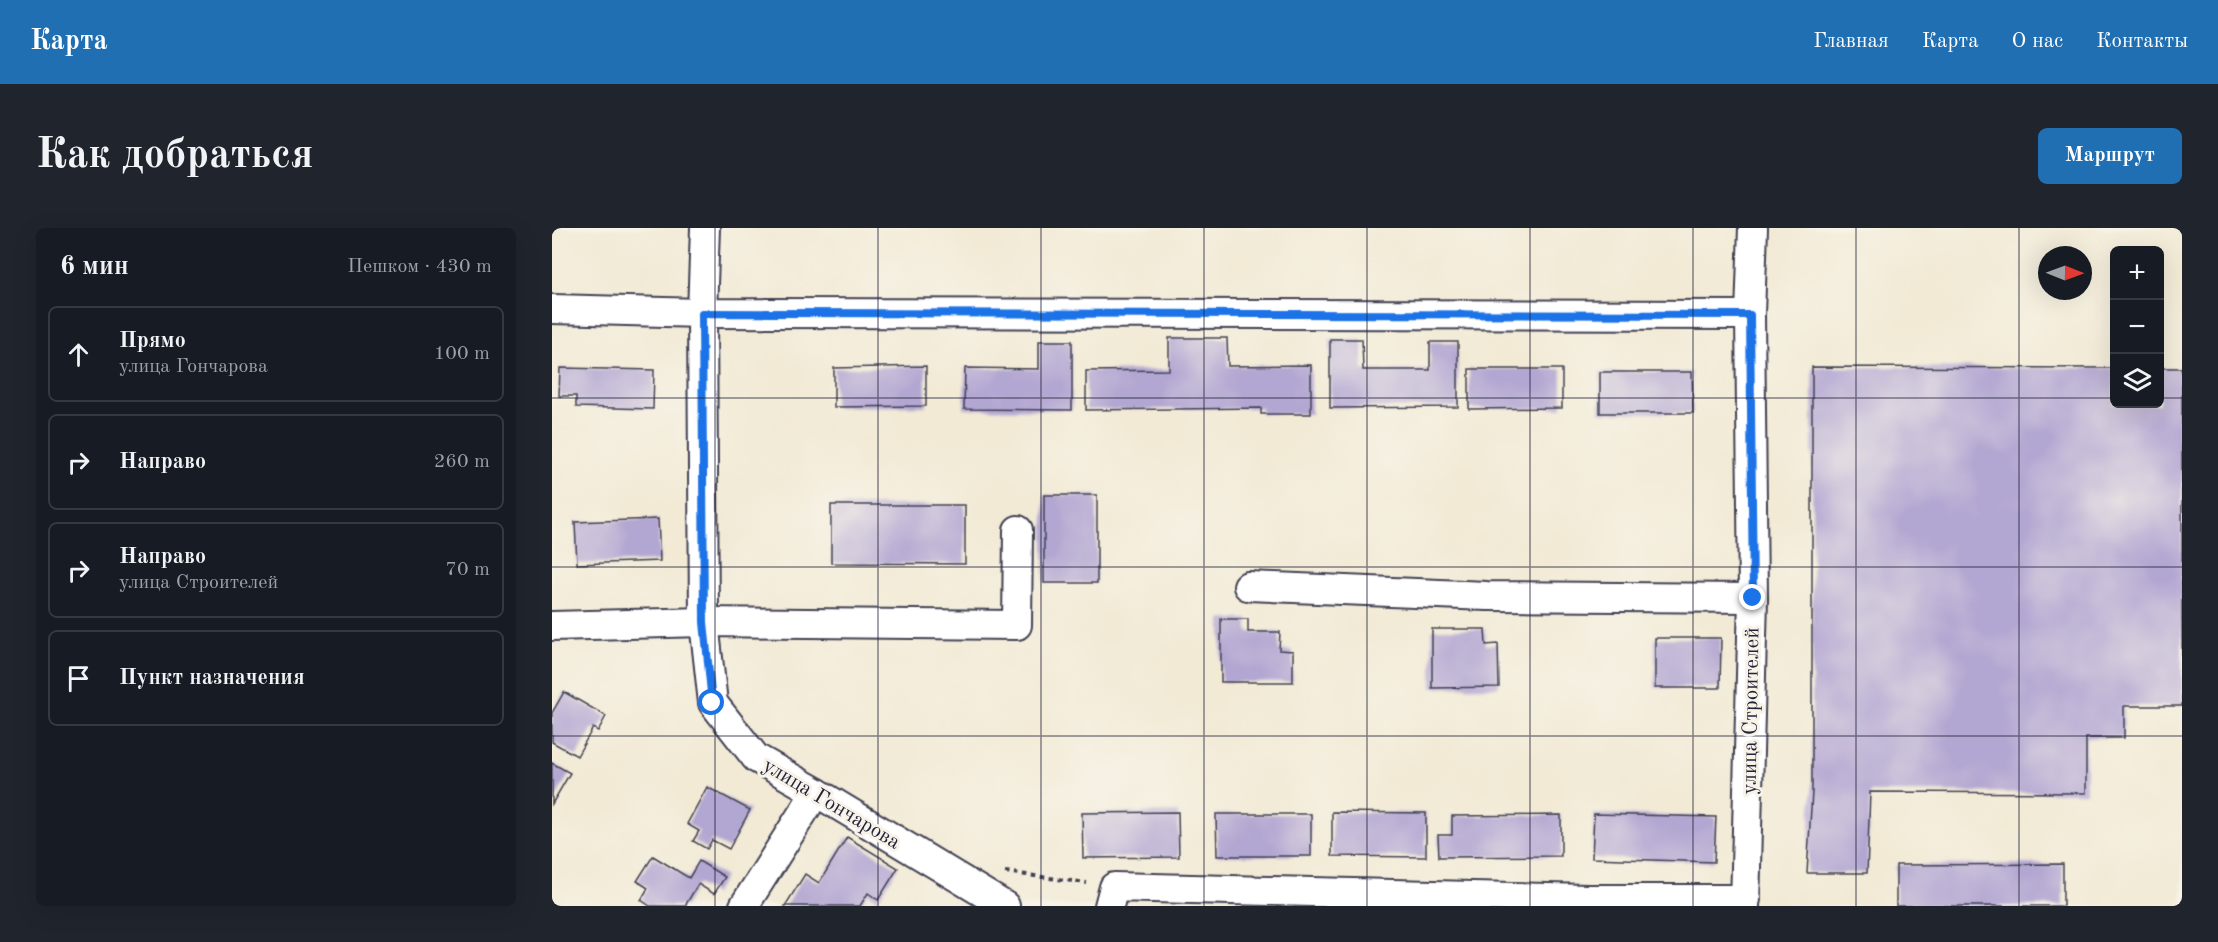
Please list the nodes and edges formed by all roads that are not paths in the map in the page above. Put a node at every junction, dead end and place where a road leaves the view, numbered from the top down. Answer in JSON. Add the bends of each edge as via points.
{"nodes":[{"id":1,"x":705,"y":228,"type":"edge"},
{"id":2,"x":1753,"y":228,"type":"edge"},
{"id":3,"x":552,"y":309,"type":"edge"},
{"id":4,"x":702,"y":313,"type":"junction"},
{"id":5,"x":1750,"y":315,"type":"junction"},
{"id":6,"x":1018,"y":530,"type":"dead end"},
{"id":7,"x":1248,"y":586,"type":"dead end"},
{"id":8,"x":1753,"y":598,"type":"junction"},
{"id":9,"x":704,"y":622,"type":"junction"},
{"id":10,"x":552,"y":626,"type":"edge"},
{"id":11,"x":816,"y":792,"type":"junction"},
{"id":12,"x":1111,"y":897,"type":"edge"},
{"id":13,"x":1746,"y":902,"type":"edge"},
{"id":14,"x":744,"y":906,"type":"edge"},
{"id":15,"x":1005,"y":906,"type":"edge"}],
"edges":[{"from":1,"to":4,"type":"street","name":"улица Гончарова"},
{"from":2,"to":5,"type":"street","name":"улица Строителей"},
{"from":3,"to":4,"type":"street"},
{"from":4,"to":5,"type":"street"},
{"from":4,"to":9,"type":"street","name":"улица Гончарова"},
{"from":5,"to":8,"type":"street","name":"улица Строителей"},
{"from":6,"to":9,"type":"street","via":[[1017,625]]},
{"from":7,"to":8,"type":"street","via":[[1487,596]]},
{"from":8,"to":13,"type":"street","name":"улица Строителей"},
{"from":9,"to":10,"type":"street"},
{"from":9,"to":11,"type":"street","name":"улица Гончарова","via":[[712,703],[756,758]]},
{"from":11,"to":14,"type":"street"},
{"from":11,"to":15,"type":"street","name":"улица Гончарова"},
{"from":12,"to":13,"type":"street"}]}
